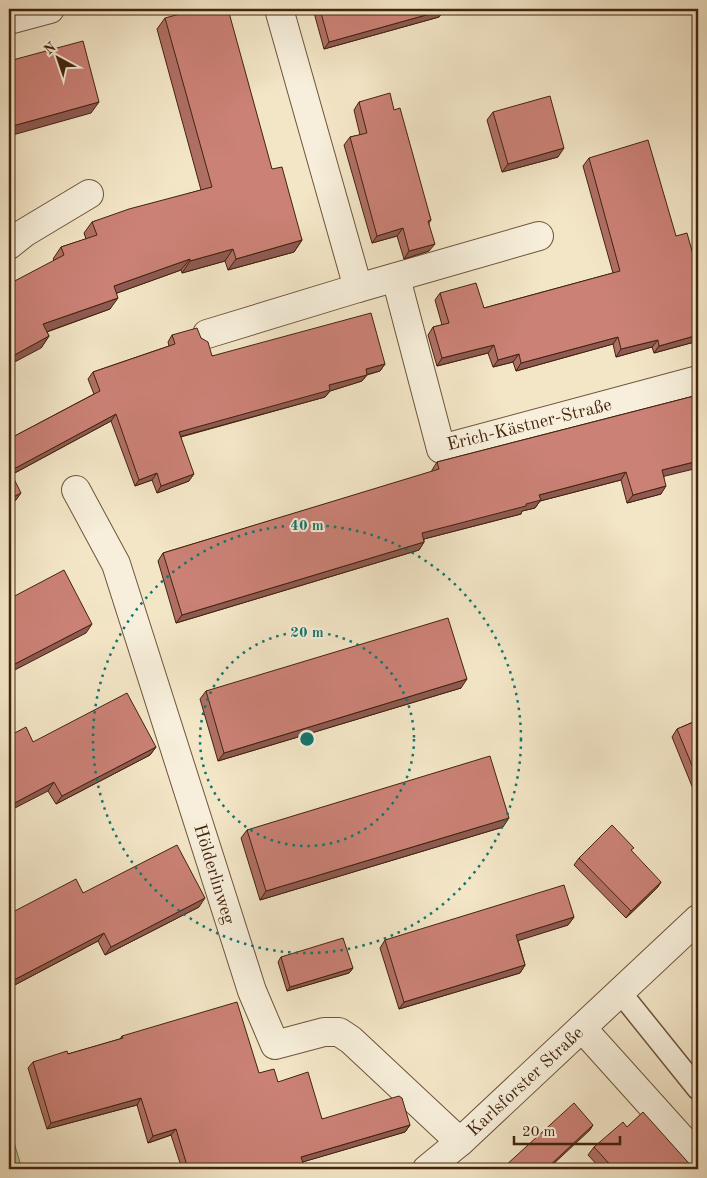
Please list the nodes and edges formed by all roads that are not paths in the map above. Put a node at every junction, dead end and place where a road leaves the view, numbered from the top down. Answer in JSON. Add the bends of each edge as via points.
{"nodes":[{"id":1,"x":50,"y":9,"type":"edge"},
{"id":2,"x":278,"y":9,"type":"edge"},
{"id":3,"x":9,"y":20,"type":"edge"},
{"id":4,"x":89,"y":194,"type":"dead end"},
{"id":5,"x":539,"y":236,"type":"dead end"},
{"id":6,"x":9,"y":245,"type":"edge"},
{"id":7,"x":396,"y":278,"type":"junction"},
{"id":8,"x":358,"y":288,"type":"junction"},
{"id":9,"x":207,"y":334,"type":"dead end"},
{"id":10,"x":698,"y":380,"type":"edge"},
{"id":11,"x":76,"y":490,"type":"dead end"},
{"id":12,"x":698,"y":919,"type":"edge"},
{"id":13,"x":620,"y":992,"type":"junction"},
{"id":14,"x":582,"y":1028,"type":"junction"},
{"id":15,"x":698,"y":1089,"type":"edge"},
{"id":16,"x":460,"y":1142,"type":"junction"},
{"id":17,"x":698,"y":1157,"type":"edge"},
{"id":18,"x":427,"y":1169,"type":"edge"}],
"edges":[{"from":1,"to":3,"type":"street"},
{"from":2,"to":8,"type":"street"},
{"from":4,"to":6,"type":"street"},
{"from":5,"to":7,"type":"street"},
{"from":7,"to":8,"type":"street"},
{"from":7,"to":10,"type":"street","name":"Erich-Kästner-Straße","via":[[441,449]]},
{"from":8,"to":9,"type":"street"},
{"from":11,"to":16,"type":"street","name":"Hölderlinweg","via":[[116,564],[252,991],[275,1045],[324,1032],[339,1032]]},
{"from":12,"to":13,"type":"street","name":"Karlsforster Straße"},
{"from":13,"to":14,"type":"street","name":"Karlsforster Straße"},
{"from":13,"to":15,"type":"lane"},
{"from":14,"to":16,"type":"street","name":"Karlsforster Straße"},
{"from":14,"to":17,"type":"street"},
{"from":16,"to":18,"type":"street","name":"Karlsforster Straße"}]}
